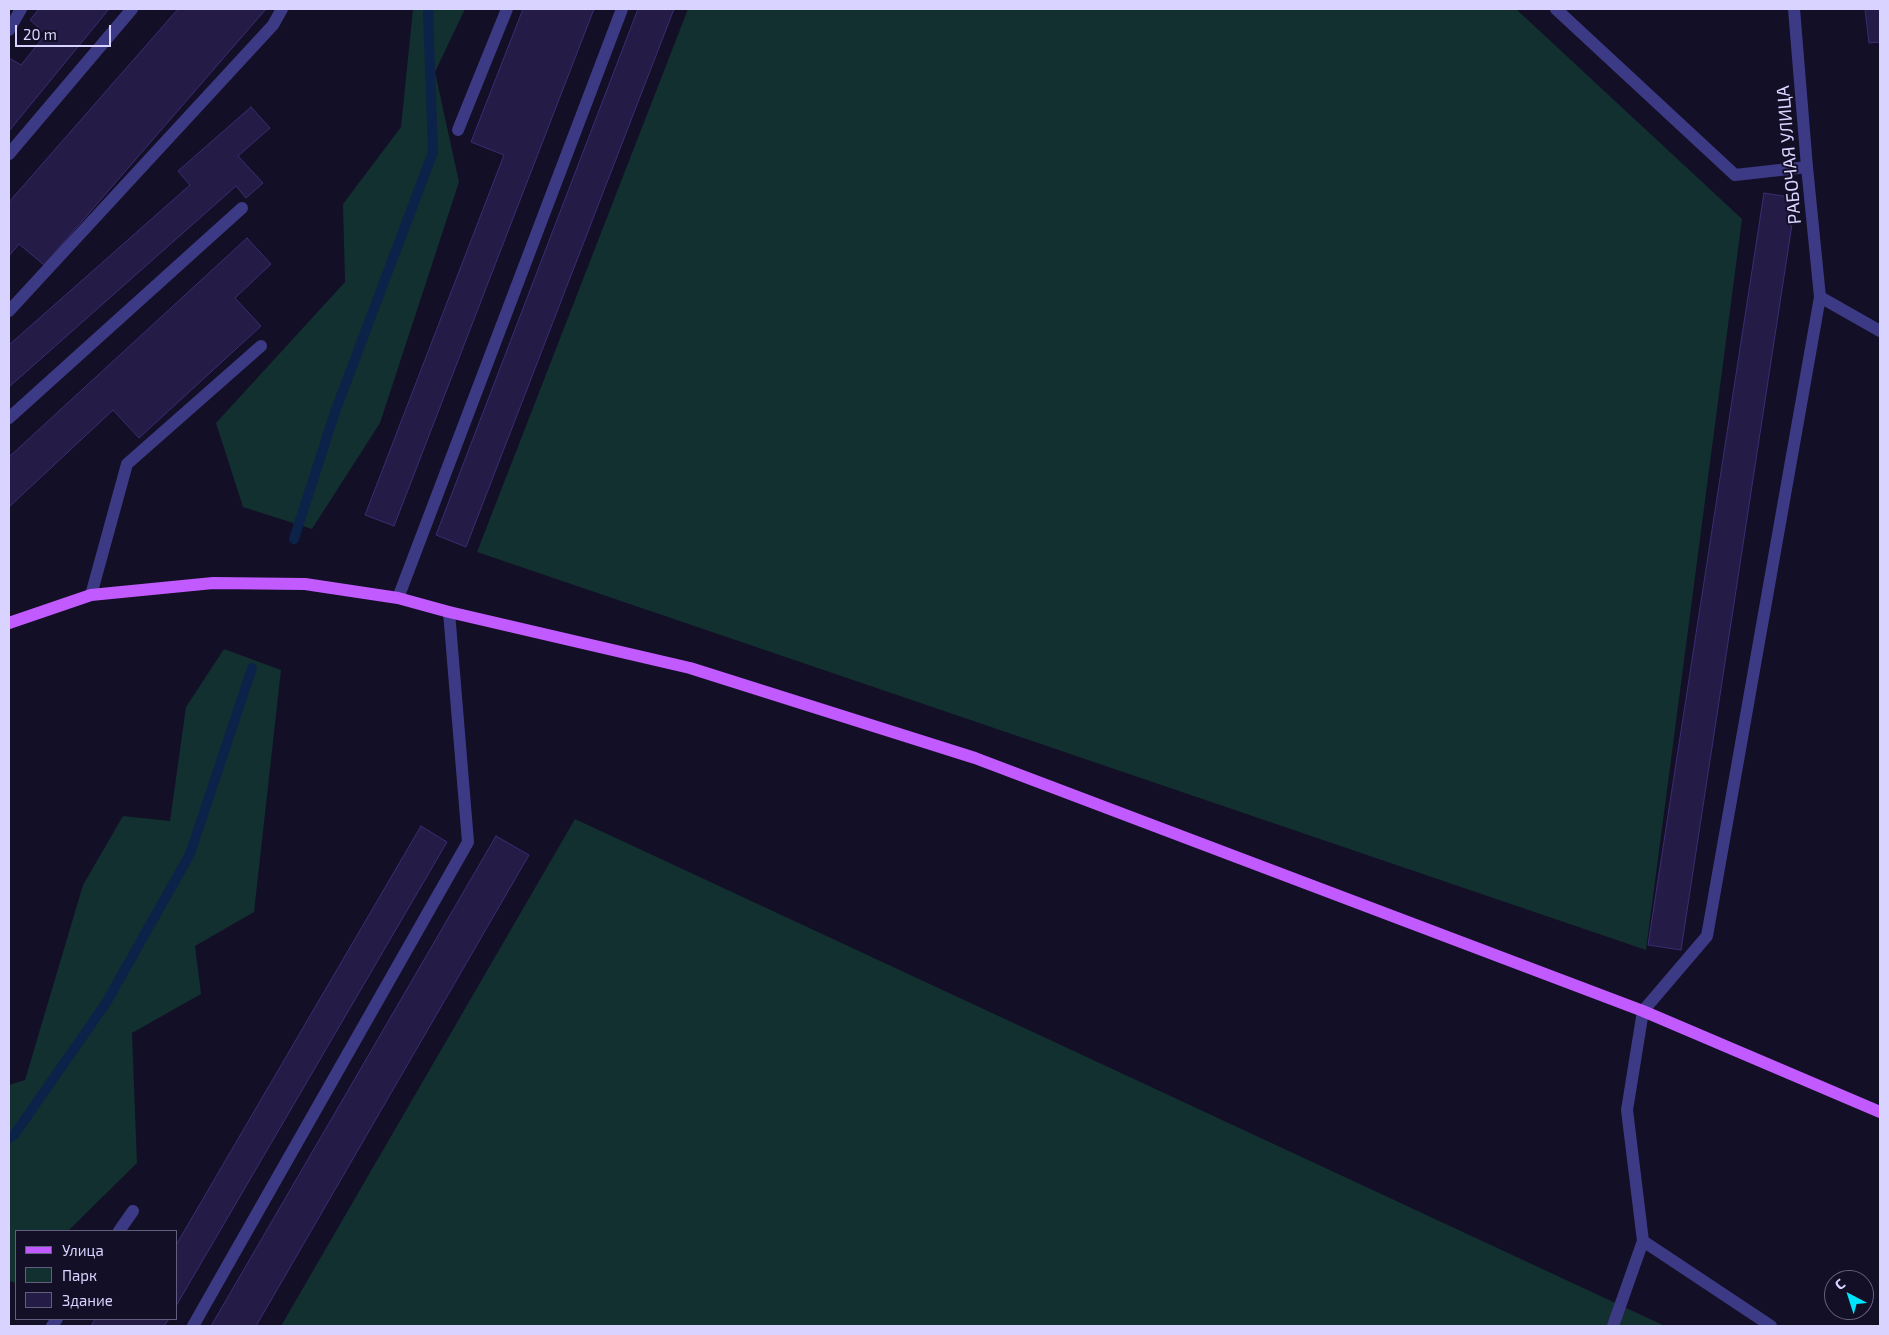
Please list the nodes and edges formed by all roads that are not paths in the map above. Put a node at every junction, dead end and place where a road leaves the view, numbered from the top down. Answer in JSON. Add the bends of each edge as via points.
{"nodes":[{"id":1,"x":21,"y":9,"type":"edge"},
{"id":2,"x":132,"y":9,"type":"edge"},
{"id":3,"x":282,"y":9,"type":"edge"},
{"id":4,"x":507,"y":9,"type":"edge"},
{"id":5,"x":622,"y":9,"type":"edge"},
{"id":6,"x":1556,"y":9,"type":"edge"},
{"id":7,"x":1794,"y":9,"type":"edge"},
{"id":8,"x":9,"y":30,"type":"edge"},
{"id":9,"x":458,"y":130,"type":"dead end"},
{"id":10,"x":9,"y":154,"type":"edge"},
{"id":11,"x":1807,"y":167,"type":"junction"},
{"id":12,"x":242,"y":208,"type":"dead end"},
{"id":13,"x":1820,"y":297,"type":"junction"},
{"id":14,"x":9,"y":311,"type":"edge"},
{"id":15,"x":1880,"y":331,"type":"edge"},
{"id":16,"x":261,"y":346,"type":"dead end"},
{"id":17,"x":9,"y":418,"type":"edge"},
{"id":18,"x":91,"y":595,"type":"junction"},
{"id":19,"x":398,"y":598,"type":"junction"},
{"id":20,"x":449,"y":612,"type":"junction"},
{"id":21,"x":9,"y":623,"type":"edge"},
{"id":22,"x":1643,"y":1011,"type":"junction"},
{"id":23,"x":1880,"y":1112,"type":"edge"},
{"id":24,"x":133,"y":1211,"type":"dead end"},
{"id":25,"x":119,"y":1230,"type":"edge"},
{"id":26,"x":1643,"y":1241,"type":"junction"},
{"id":27,"x":193,"y":1326,"type":"edge"},
{"id":28,"x":1612,"y":1326,"type":"edge"},
{"id":29,"x":1772,"y":1326,"type":"edge"}],
"edges":[{"from":1,"to":8,"type":"street"},
{"from":2,"to":10,"type":"street"},
{"from":3,"to":14,"type":"street","via":[[274,25]]},
{"from":4,"to":9,"type":"street"},
{"from":5,"to":19,"type":"street"},
{"from":6,"to":11,"type":"street","via":[[1735,175]]},
{"from":7,"to":11,"type":"street","name":"РАБОЧАЯ УЛИЦА"},
{"from":11,"to":13,"type":"street","name":"РАБОЧАЯ УЛИЦА"},
{"from":12,"to":17,"type":"street"},
{"from":13,"to":15,"type":"street"},
{"from":13,"to":22,"type":"street","name":"РАБОЧАЯ УЛИЦА","via":[[1707,936]]},
{"from":16,"to":18,"type":"street","via":[[127,464]]},
{"from":18,"to":19,"type":"main road","via":[[213,584],[305,584]]},
{"from":18,"to":21,"type":"main road"},
{"from":19,"to":20,"type":"main road"},
{"from":20,"to":22,"type":"main road","via":[[690,668],[975,758]]},
{"from":20,"to":27,"type":"street","via":[[468,842]]},
{"from":22,"to":23,"type":"main road"},
{"from":22,"to":26,"type":"street","via":[[1627,1110]]},
{"from":24,"to":25,"type":"street"},
{"from":26,"to":28,"type":"street"},
{"from":26,"to":29,"type":"street"}]}
